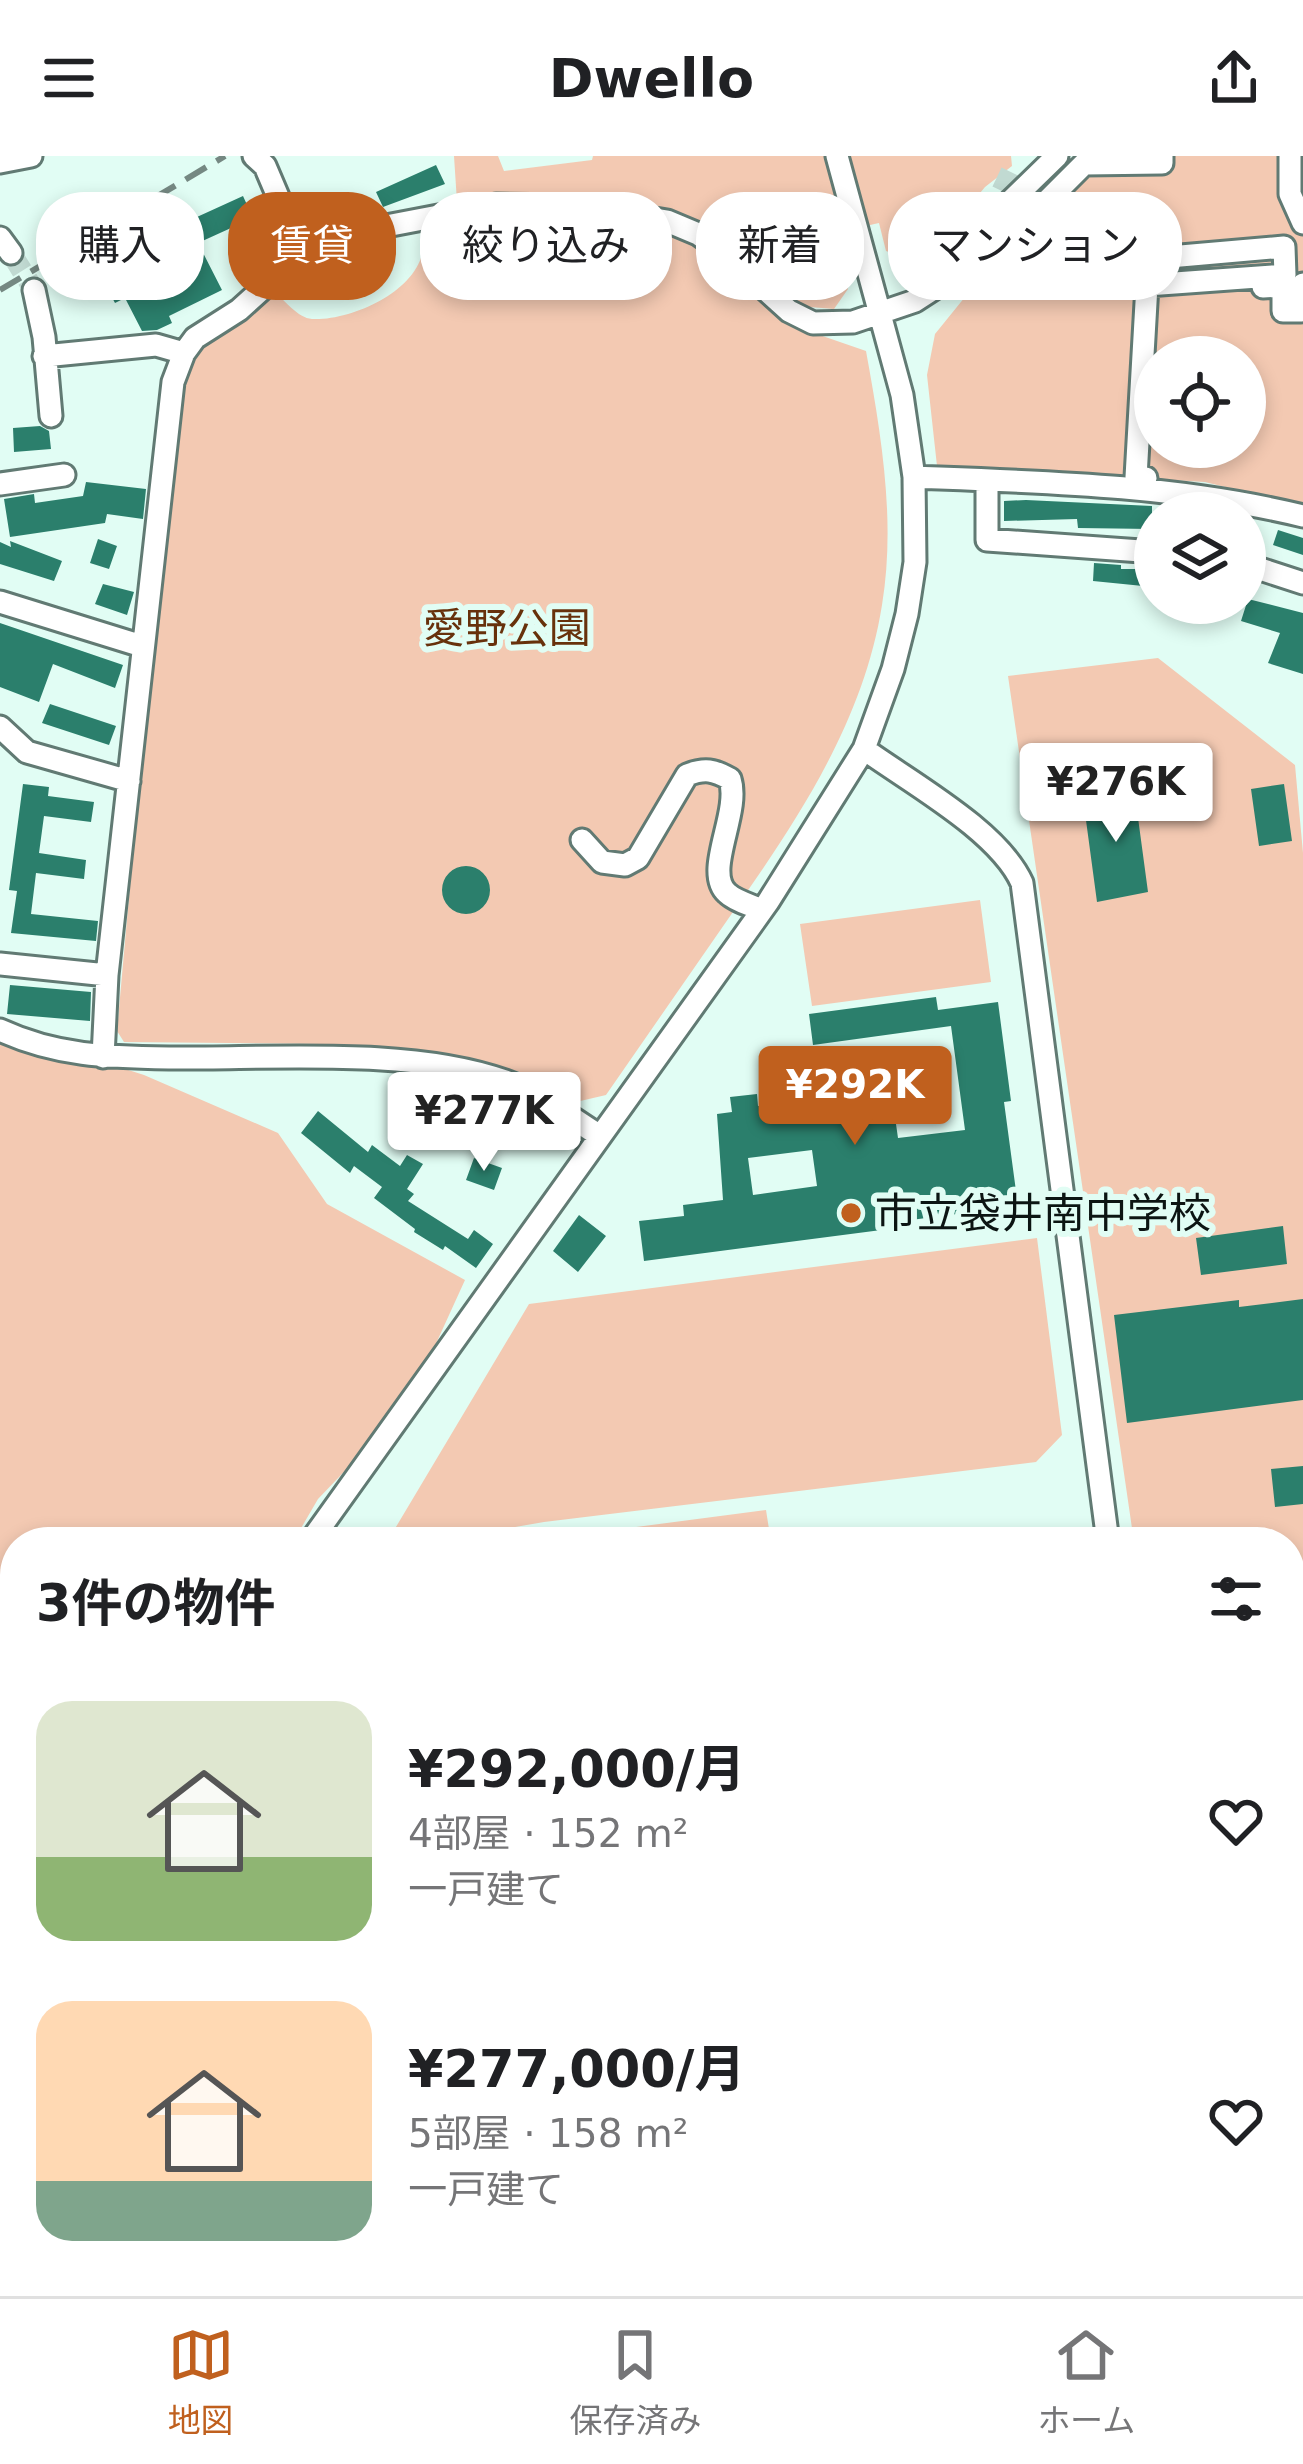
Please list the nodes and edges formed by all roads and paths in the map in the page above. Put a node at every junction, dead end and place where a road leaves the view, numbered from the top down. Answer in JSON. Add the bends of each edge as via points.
{"nodes":[{"id":1,"x":32,"y":156,"type":"edge"},
{"id":2,"x":837,"y":156,"type":"edge"},
{"id":3,"x":1162,"y":156,"type":"edge"},
{"id":4,"x":1290,"y":156,"type":"edge"},
{"id":5,"x":1054,"y":157,"type":"edge"},
{"id":6,"x":267,"y":160,"type":"edge"},
{"id":7,"x":0,"y":162,"type":"edge"},
{"id":8,"x":279,"y":192,"type":"edge"},
{"id":9,"x":1303,"y":223,"type":"edge"},
{"id":10,"x":396,"y":224,"type":"edge"},
{"id":11,"x":1303,"y":284,"type":"edge"},
{"id":12,"x":34,"y":290,"type":"tunnel mouth"},
{"id":13,"x":250,"y":300,"type":"edge"},
{"id":14,"x":881,"y":311,"type":"junction"},
{"id":15,"x":184,"y":353,"type":"junction"},
{"id":16,"x":44,"y":356,"type":"junction"},
{"id":17,"x":51,"y":416,"type":"dead end"},
{"id":18,"x":64,"y":475,"type":"dead end"},
{"id":19,"x":914,"y":477,"type":"junction"},
{"id":20,"x":987,"y":480,"type":"junction"},
{"id":21,"x":0,"y":484,"type":"edge"},
{"id":22,"x":1303,"y":516,"type":"edge"},
{"id":23,"x":1134,"y":550,"type":"edge"},
{"id":24,"x":1266,"y":571,"type":"edge"},
{"id":25,"x":1303,"y":583,"type":"edge"},
{"id":26,"x":0,"y":602,"type":"edge"},
{"id":27,"x":142,"y":646,"type":"junction"},
{"id":28,"x":0,"y":727,"type":"edge"},
{"id":29,"x":864,"y":749,"type":"junction"},
{"id":30,"x":129,"y":781,"type":"junction"},
{"id":31,"x":582,"y":840,"type":"dead end"},
{"id":32,"x":762,"y":910,"type":"junction"},
{"id":33,"x":0,"y":964,"type":"edge"},
{"id":34,"x":106,"y":975,"type":"junction"},
{"id":35,"x":0,"y":1030,"type":"edge"},
{"id":36,"x":103,"y":1057,"type":"junction"},
{"id":37,"x":600,"y":1136,"type":"junction"},
{"id":38,"x":321,"y":1527,"type":"edge"},
{"id":39,"x":1106,"y":1527,"type":"edge"}],
"edges":[{"from":1,"to":7,"type":"street"},
{"from":2,"to":14,"type":"street"},
{"from":3,"to":11,"type":"street","via":[[1162,163],[1084,164],[1039,209],[1061,226],[1142,220],[1169,257],[1284,247],[1286,275],[1147,285],[1136,477],[1146,478],[1158,295],[1283,286],[1282,311],[1301,311]]},
{"from":4,"to":9,"type":"street","via":[[1290,194]]},
{"from":5,"to":14,"type":"street","via":[[935,288]]},
{"from":6,"to":8,"type":"street"},
{"from":10,"to":14,"type":"street","via":[[538,203],[667,221],[698,234],[813,322],[853,322]]},
{"from":12,"to":16,"type":"street"},
{"from":13,"to":15,"type":"street"},
{"from":14,"to":19,"type":"street"},
{"from":15,"to":16,"type":"street","via":[[155,345]]},
{"from":15,"to":27,"type":"street","via":[[173,382]]},
{"from":16,"to":17,"type":"street"},
{"from":18,"to":21,"type":"street"},
{"from":19,"to":20,"type":"street"},
{"from":19,"to":29,"type":"street","via":[[907,614]]},
{"from":20,"to":22,"type":"street","via":[[1141,487]]},
{"from":20,"to":23,"type":"street","via":[[987,540]]},
{"from":24,"to":25,"type":"street"},
{"from":26,"to":27,"type":"street"},
{"from":27,"to":30,"type":"street"},
{"from":28,"to":30,"type":"street","via":[[27,752]]},
{"from":29,"to":32,"type":"street"},
{"from":29,"to":39,"type":"street","via":[[995,843],[1022,883]]},
{"from":30,"to":34,"type":"street"},
{"from":31,"to":32,"type":"street","via":[[602,862],[626,865],[638,858],[687,775],[717,772],[733,788],[718,880]]},
{"from":32,"to":37,"type":"street"},
{"from":33,"to":34,"type":"street"},
{"from":34,"to":36,"type":"street"},
{"from":35,"to":36,"type":"street","via":[[34,1046]]},
{"from":36,"to":37,"type":"street","via":[[452,1067],[507,1082]]},
{"from":37,"to":38,"type":"street"}]}
